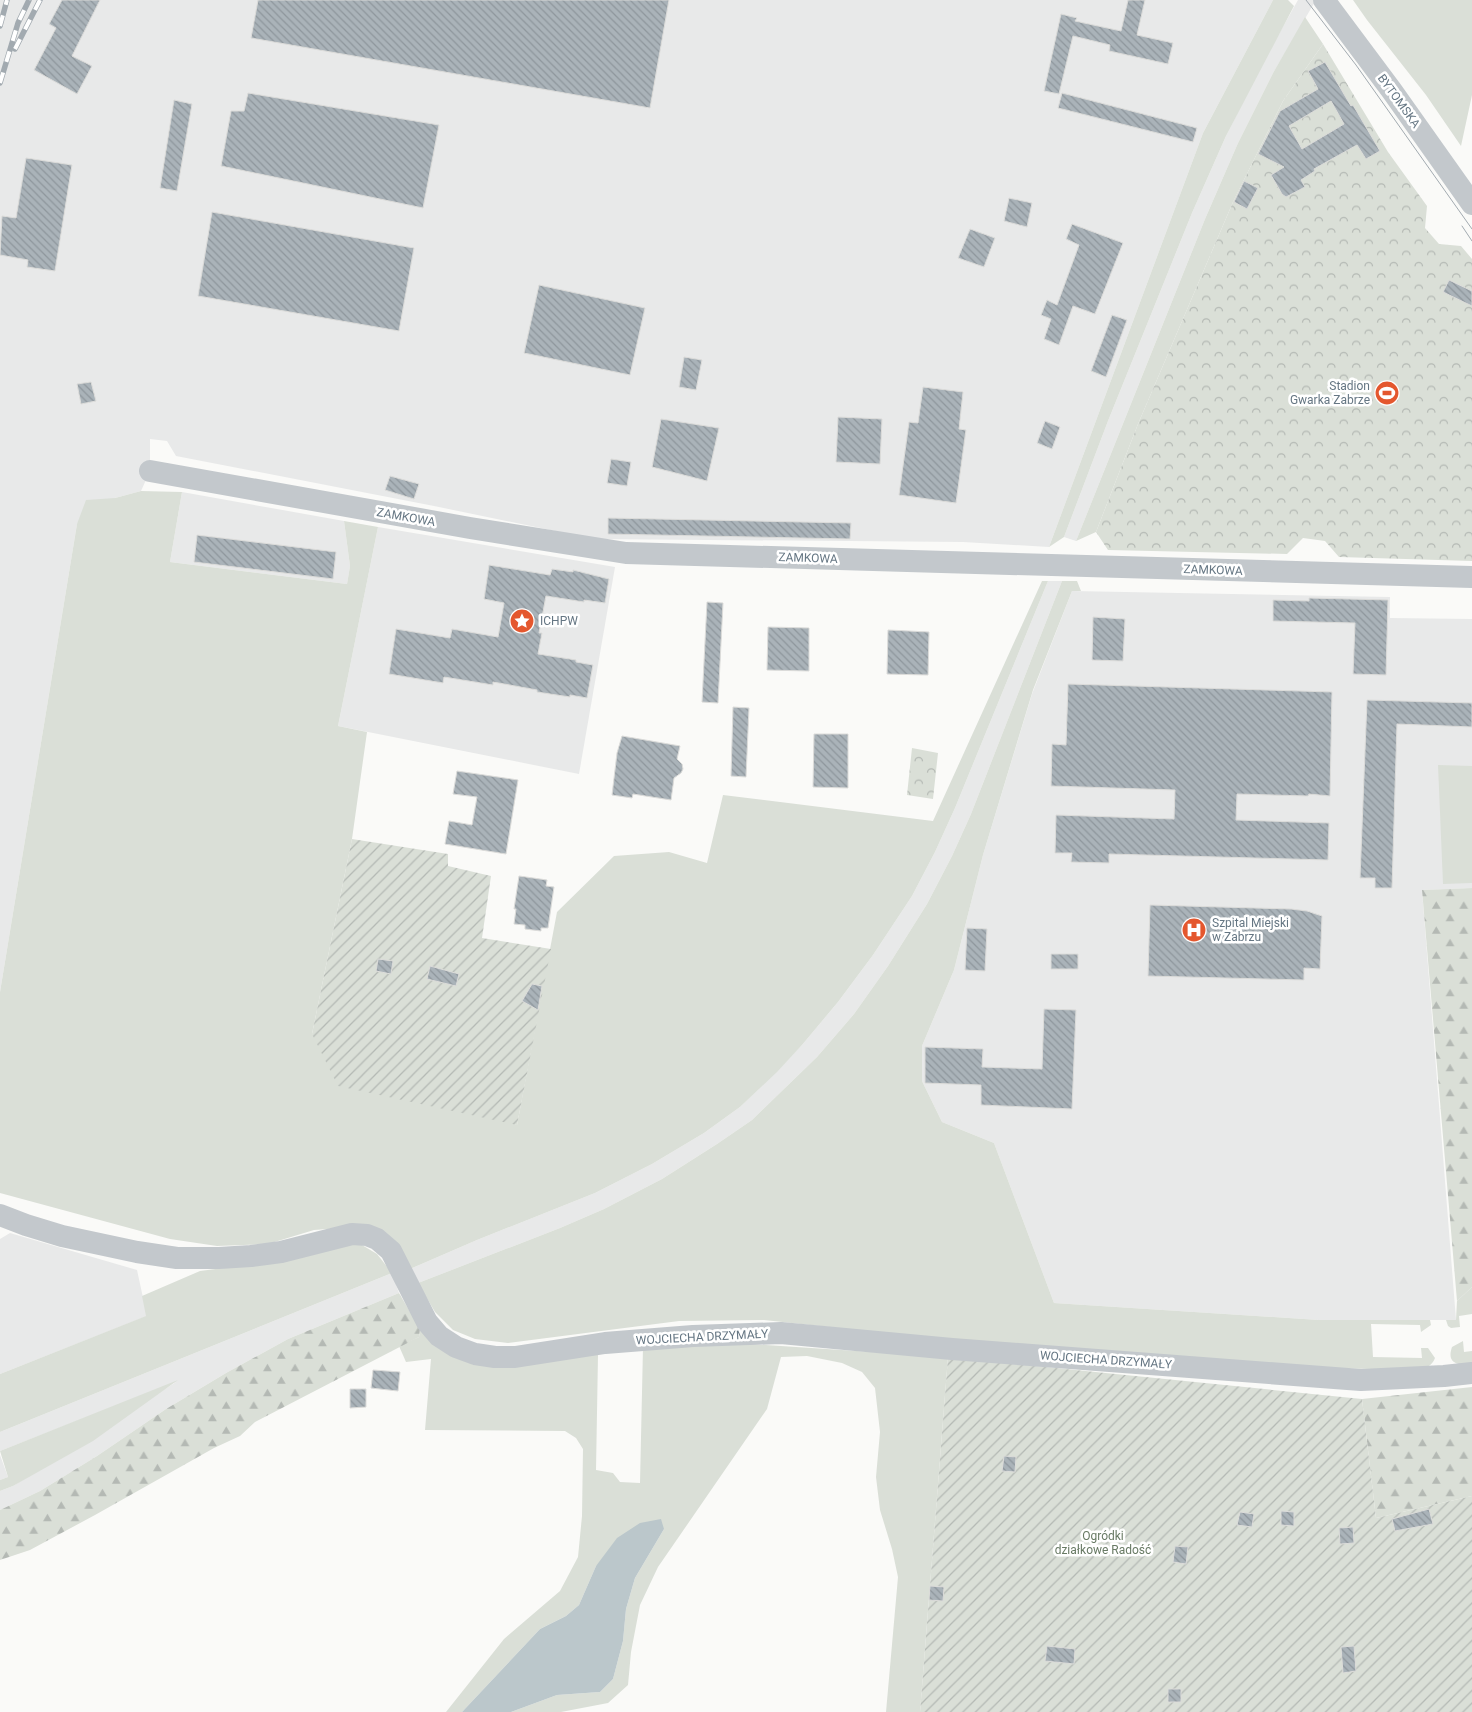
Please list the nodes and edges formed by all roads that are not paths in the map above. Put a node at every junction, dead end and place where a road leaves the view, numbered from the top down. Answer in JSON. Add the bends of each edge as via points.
{"nodes":[{"id":1,"x":1326,"y":2,"type":"edge"},
{"id":2,"x":1472,"y":204,"type":"edge"},
{"id":3,"x":150,"y":471,"type":"dead end"},
{"id":4,"x":1472,"y":577,"type":"edge"},
{"id":5,"x":0,"y":1214,"type":"edge"},
{"id":6,"x":1472,"y":1373,"type":"edge"}],
"edges":[{"from":1,"to":2,"type":"street","name":"BYTOMSKA"},
{"from":3,"to":4,"type":"street","name":"ZAMKOWA","via":[[626,553]]},
{"from":5,"to":6,"type":"street","name":"WOJCIECHA DRZYMAŁY","via":[[62,1236],[177,1258],[251,1256],[352,1234],[367,1235],[378,1239],[391,1251],[427,1322],[439,1336],[456,1348],[495,1357],[605,1343],[781,1333],[1361,1380]]}]}
